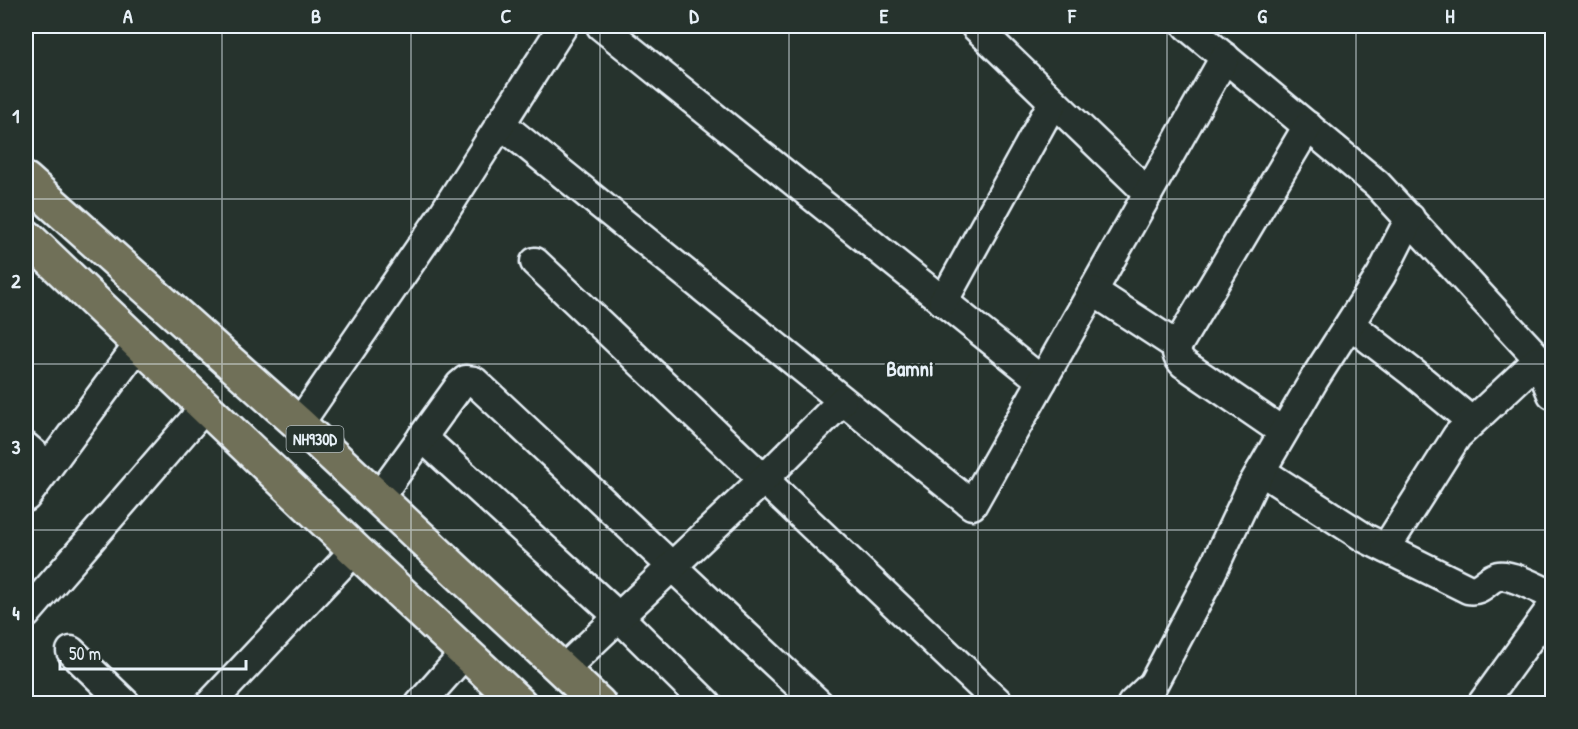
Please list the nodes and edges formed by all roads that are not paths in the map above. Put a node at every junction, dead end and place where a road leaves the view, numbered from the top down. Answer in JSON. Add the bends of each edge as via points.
{"nodes":[{"id":1,"x":563,"y":26,"type":"edge"},
{"id":2,"x":601,"y":26,"type":"edge"},
{"id":3,"x":975,"y":26,"type":"edge"},
{"id":4,"x":1187,"y":26,"type":"edge"},
{"id":5,"x":1225,"y":57,"type":"junction"},
{"id":6,"x":1053,"y":102,"type":"junction"},
{"id":7,"x":501,"y":124,"type":"junction"},
{"id":8,"x":1308,"y":126,"type":"junction"},
{"id":9,"x":26,"y":180,"type":"edge"},
{"id":10,"x":1148,"y":194,"type":"junction"},
{"id":11,"x":1410,"y":218,"type":"junction"},
{"id":12,"x":26,"y":236,"type":"edge"},
{"id":13,"x":535,"y":262,"type":"dead end"},
{"id":14,"x":1093,"y":291,"type":"junction"},
{"id":15,"x":943,"y":302,"type":"junction"},
{"id":16,"x":1351,"y":325,"type":"junction"},
{"id":17,"x":140,"y":344,"type":"junction"},
{"id":18,"x":1177,"y":346,"type":"junction"},
{"id":19,"x":1548,"y":379,"type":"edge"},
{"id":20,"x":1042,"y":381,"type":"junction"},
{"id":21,"x":842,"y":401,"type":"junction"},
{"id":22,"x":206,"y":406,"type":"junction"},
{"id":23,"x":1471,"y":421,"type":"junction"},
{"id":24,"x":299,"y":424,"type":"junction"},
{"id":25,"x":1283,"y":432,"type":"junction"},
{"id":26,"x":422,"y":437,"type":"junction"},
{"id":27,"x":26,"y":447,"type":"edge"},
{"id":28,"x":48,"y":466,"type":"junction"},
{"id":29,"x":1261,"y":471,"type":"junction"},
{"id":30,"x":764,"y":479,"type":"junction"},
{"id":31,"x":26,"y":497,"type":"edge"},
{"id":32,"x":379,"y":497,"type":"junction"},
{"id":33,"x":1386,"y":548,"type":"junction"},
{"id":34,"x":355,"y":550,"type":"junction"},
{"id":35,"x":672,"y":567,"type":"junction"},
{"id":36,"x":1552,"y":595,"type":"edge"},
{"id":37,"x":1552,"y":608,"type":"edge"},
{"id":38,"x":26,"y":614,"type":"edge"},
{"id":39,"x":619,"y":617,"type":"junction"},
{"id":40,"x":71,"y":651,"type":"dead end"},
{"id":41,"x":466,"y":652,"type":"junction"},
{"id":42,"x":564,"y":669,"type":"junction"},
{"id":43,"x":515,"y":702,"type":"edge"},
{"id":44,"x":126,"y":704,"type":"edge"},
{"id":45,"x":210,"y":704,"type":"edge"},
{"id":46,"x":420,"y":704,"type":"edge"},
{"id":47,"x":599,"y":704,"type":"edge"},
{"id":48,"x":707,"y":704,"type":"edge"},
{"id":49,"x":819,"y":704,"type":"edge"},
{"id":50,"x":1000,"y":704,"type":"edge"},
{"id":51,"x":1132,"y":704,"type":"edge"},
{"id":52,"x":1482,"y":704,"type":"edge"}],
"edges":[{"from":1,"to":7,"type":"street"},
{"from":2,"to":15,"type":"street"},
{"from":3,"to":6,"type":"street"},
{"from":4,"to":5,"type":"street"},
{"from":5,"to":8,"type":"street"},
{"from":5,"to":10,"type":"street"},
{"from":6,"to":10,"type":"street"},
{"from":6,"to":15,"type":"street"},
{"from":7,"to":21,"type":"street"},
{"from":7,"to":24,"type":"street"},
{"from":8,"to":11,"type":"street","via":[[1377,184]]},
{"from":8,"to":18,"type":"street"},
{"from":9,"to":24,"type":"highway","number":"NH930D"},
{"from":10,"to":14,"type":"street"},
{"from":11,"to":16,"type":"street"},
{"from":11,"to":19,"type":"street"},
{"from":12,"to":17,"type":"highway","number":"NH930D"},
{"from":13,"to":30,"type":"street"},
{"from":14,"to":18,"type":"street"},
{"from":14,"to":20,"type":"street"},
{"from":15,"to":20,"type":"street"},
{"from":16,"to":23,"type":"street"},
{"from":16,"to":25,"type":"street"},
{"from":17,"to":22,"type":"highway","number":"NH930D"},
{"from":17,"to":28,"type":"street"},
{"from":18,"to":25,"type":"street","via":[[1178,359],[1184,364]]},
{"from":19,"to":23,"type":"street"},
{"from":20,"to":21,"type":"street","via":[[972,505]]},
{"from":21,"to":30,"type":"street"},
{"from":22,"to":34,"type":"highway","number":"NH930D"},
{"from":22,"to":38,"type":"street"},
{"from":23,"to":33,"type":"street","via":[[1447,451]]},
{"from":24,"to":32,"type":"highway","number":"NH930D"},
{"from":25,"to":29,"type":"street"},
{"from":26,"to":32,"type":"street"},
{"from":26,"to":35,"type":"street","via":[[460,385],[466,380],[474,381]]},
{"from":26,"to":39,"type":"street"},
{"from":27,"to":28,"type":"street"},
{"from":28,"to":31,"type":"street"},
{"from":29,"to":33,"type":"street"},
{"from":29,"to":51,"type":"street","via":[[1153,684]]},
{"from":30,"to":35,"type":"street"},
{"from":30,"to":50,"type":"street"},
{"from":32,"to":42,"type":"highway","number":"NH930D"},
{"from":33,"to":36,"type":"street","via":[[1468,589],[1479,589],[1504,576]]},
{"from":34,"to":41,"type":"highway","number":"NH930D"},
{"from":34,"to":45,"type":"street"},
{"from":35,"to":39,"type":"street"},
{"from":35,"to":49,"type":"street"},
{"from":37,"to":52,"type":"street"},
{"from":39,"to":42,"type":"street"},
{"from":39,"to":48,"type":"street"},
{"from":40,"to":44,"type":"street"},
{"from":41,"to":43,"type":"highway","number":"NH930D"},
{"from":41,"to":46,"type":"street"},
{"from":42,"to":47,"type":"highway","number":"NH930D"}]}
